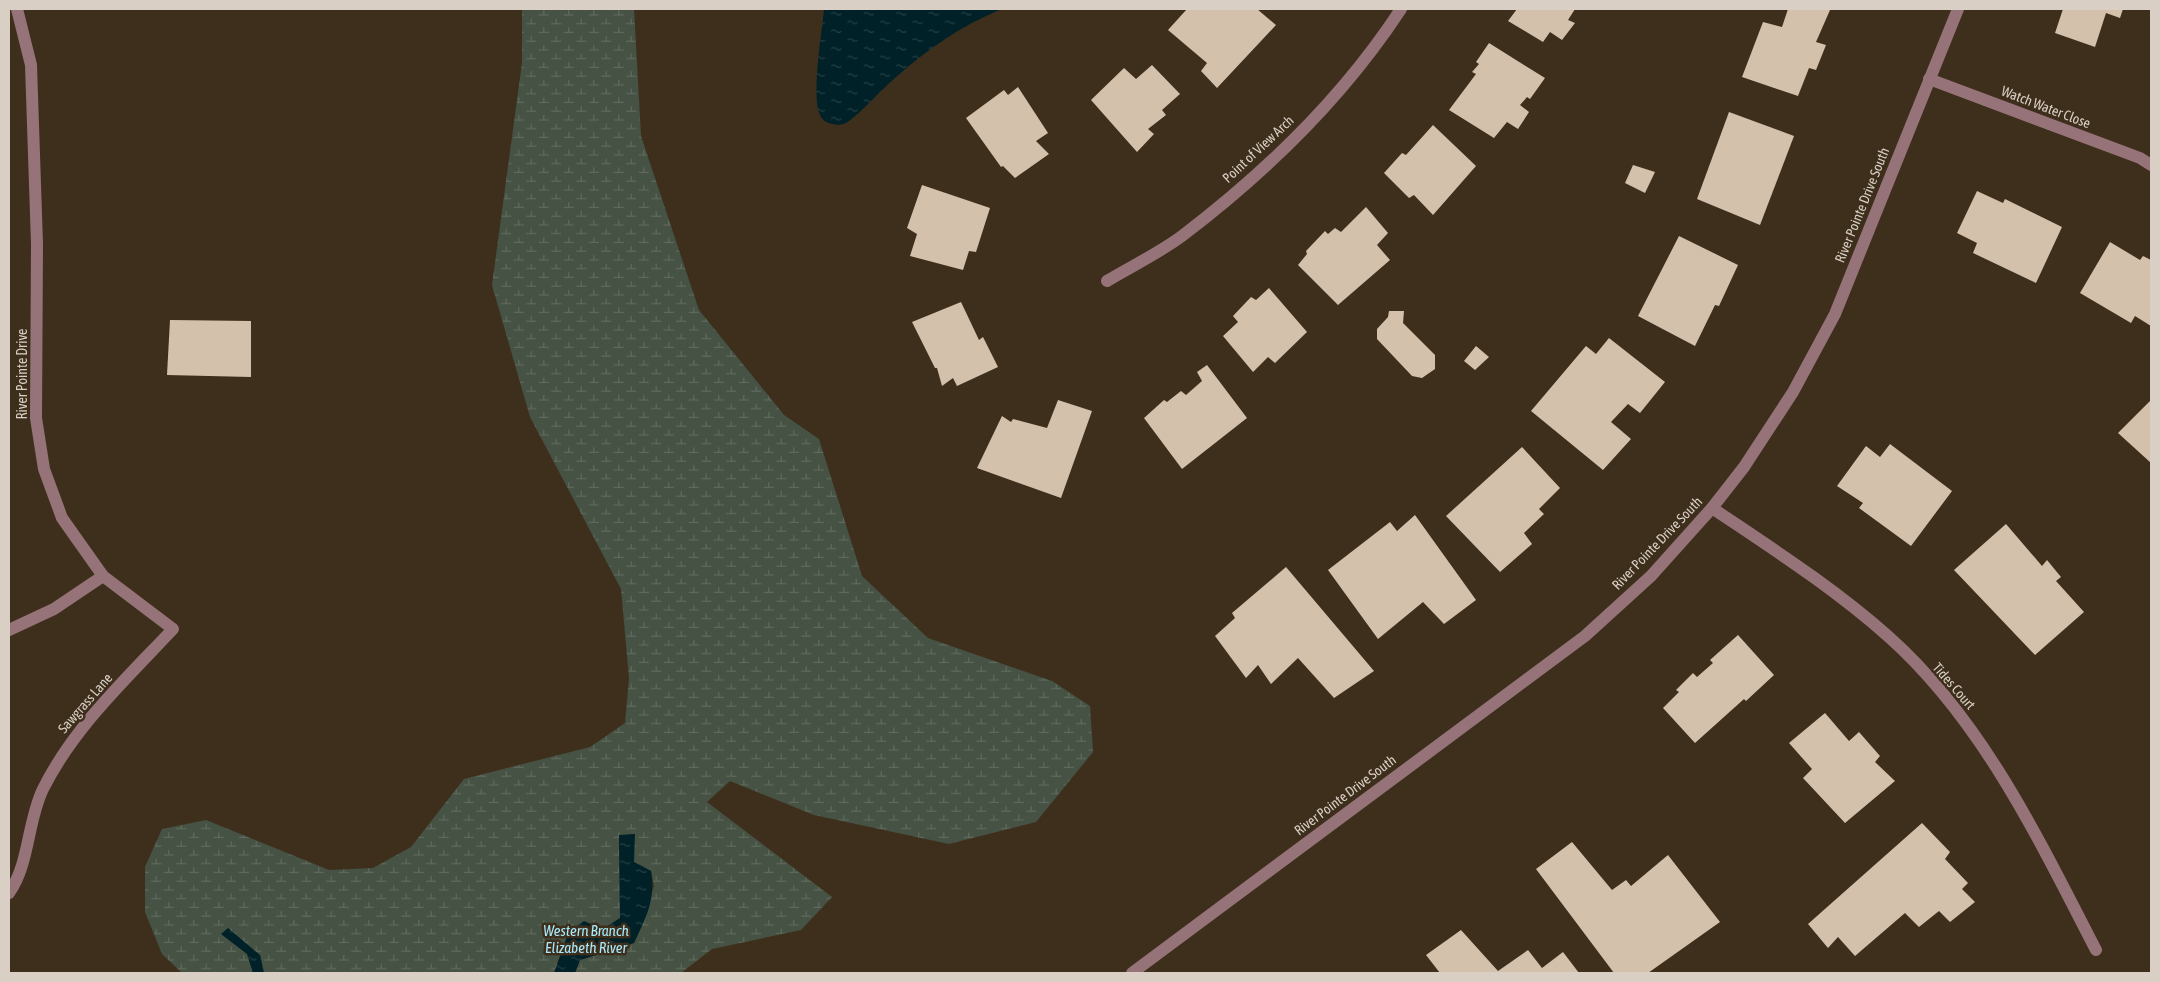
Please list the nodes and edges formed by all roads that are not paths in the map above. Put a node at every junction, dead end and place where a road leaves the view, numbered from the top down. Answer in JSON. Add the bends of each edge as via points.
{"nodes":[{"id":1,"x":17,"y":9,"type":"edge"},
{"id":2,"x":1401,"y":9,"type":"edge"},
{"id":3,"x":1958,"y":9,"type":"edge"},
{"id":4,"x":1929,"y":79,"type":"junction"},
{"id":5,"x":2151,"y":165,"type":"edge"},
{"id":6,"x":1107,"y":281,"type":"dead end"},
{"id":7,"x":1712,"y":508,"type":"junction"},
{"id":8,"x":103,"y":576,"type":"junction"},
{"id":9,"x":173,"y":629,"type":"joint"},
{"id":10,"x":9,"y":630,"type":"edge"},
{"id":11,"x":9,"y":893,"type":"edge"},
{"id":12,"x":2096,"y":950,"type":"dead end"},
{"id":13,"x":1132,"y":973,"type":"edge"}],
"edges":[{"from":1,"to":8,"type":"street","name":"River Pointe Drive","via":[[31,65],[37,244],[36,418],[44,469],[62,518]]},
{"from":2,"to":6,"type":"street","name":"Point of View Arch","via":[[1332,98],[1261,171],[1181,237]]},
{"from":3,"to":4,"type":"street","name":"River Pointe Drive South"},
{"from":4,"to":5,"type":"street","name":"Watch Water Close","via":[[2140,158]]},
{"from":4,"to":7,"type":"street","name":"River Pointe Drive South","via":[[1835,314],[1793,392],[1744,467]]},
{"from":7,"to":12,"type":"street","name":"Tides Court","via":[[1828,586],[1890,638],[1945,696],[1984,747],[2060,879]]},
{"from":7,"to":13,"type":"street","name":"River Pointe Drive South","via":[[1651,576],[1584,636]]},
{"from":8,"to":9,"type":"street","name":"River Pointe Drive"},
{"from":8,"to":10,"type":"street","via":[[54,609]]},
{"from":9,"to":11,"type":"street","name":"Sawgrass Lane","via":[[71,740],[42,790],[30,826],[19,879]]}]}
